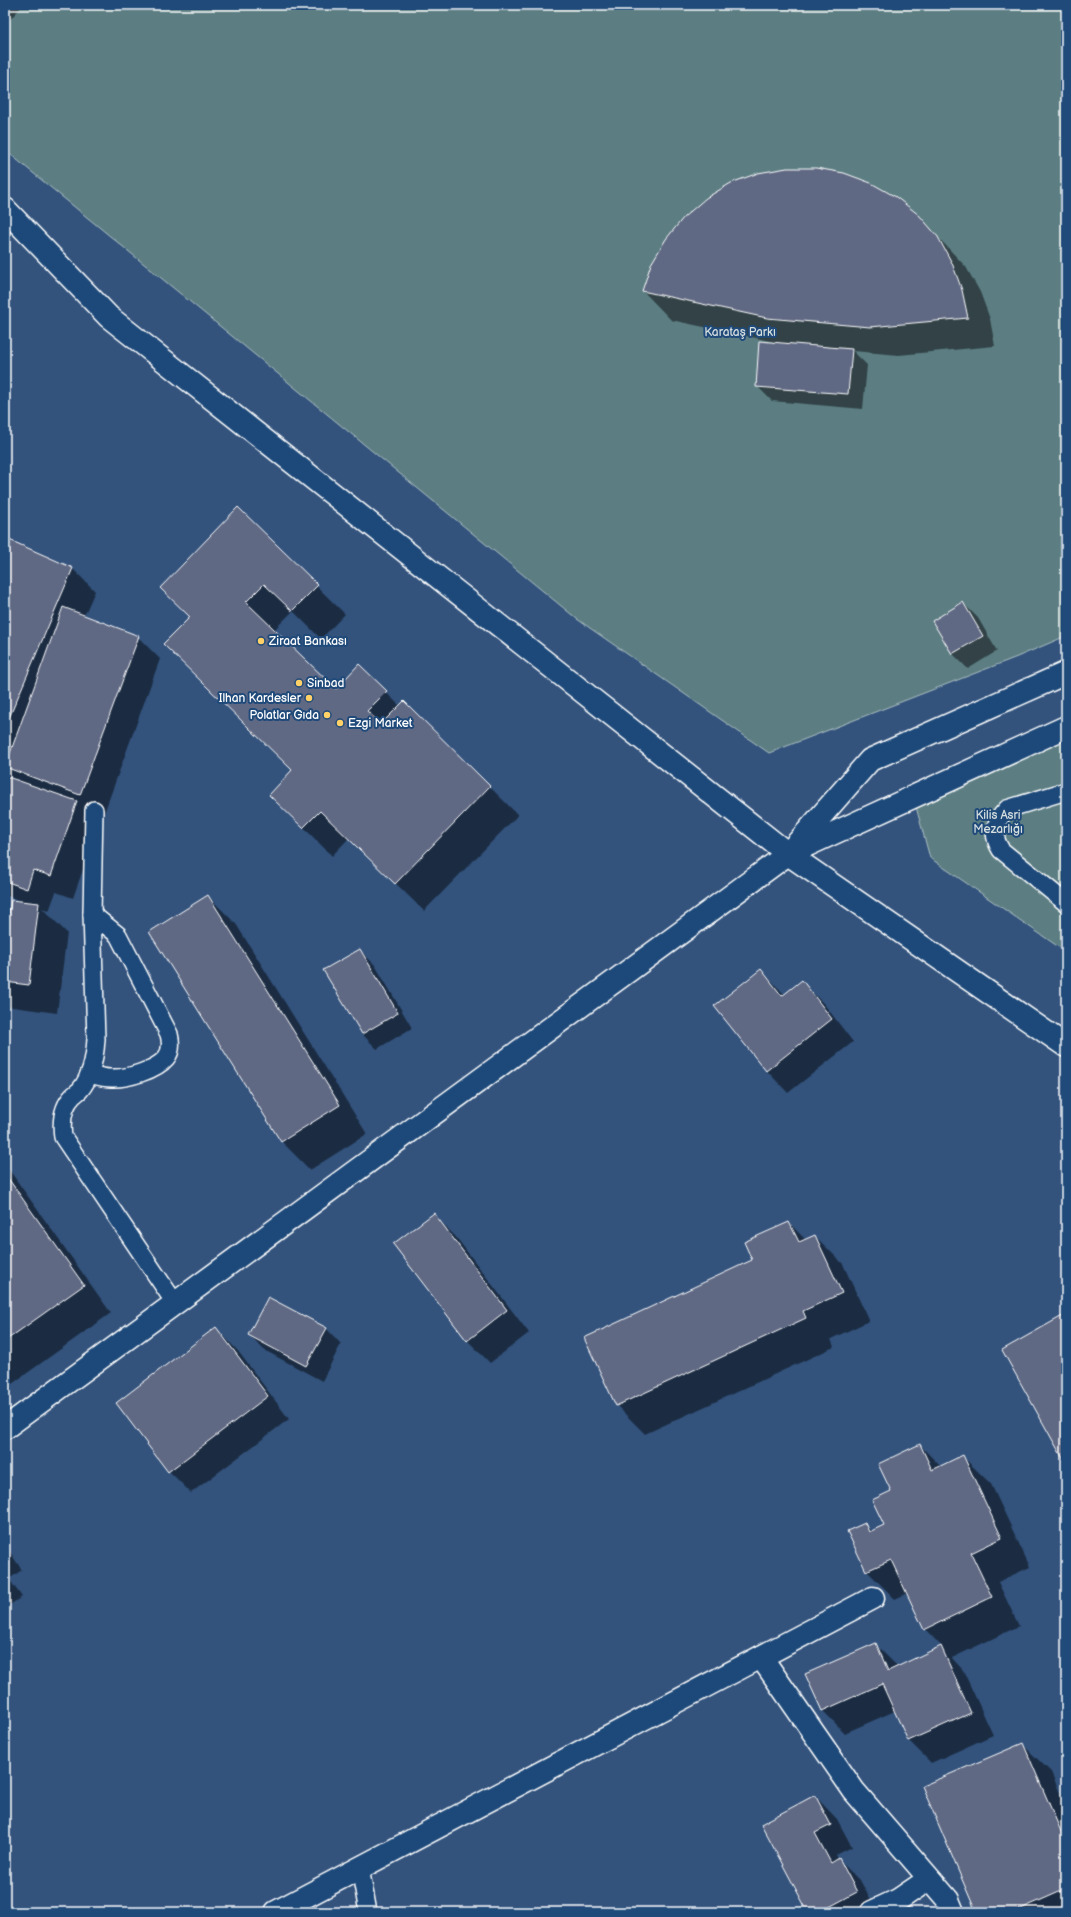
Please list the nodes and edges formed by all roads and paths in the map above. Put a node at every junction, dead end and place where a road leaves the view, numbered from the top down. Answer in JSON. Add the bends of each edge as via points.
{"nodes":[{"id":1,"x":5,"y":209,"type":"edge"},
{"id":2,"x":1066,"y":673,"type":"edge"},
{"id":3,"x":1066,"y":727,"type":"edge"},
{"id":4,"x":1066,"y":791,"type":"edge"},
{"id":5,"x":94,"y":810,"type":"dead end"},
{"id":6,"x":788,"y":854,"type":"junction"},
{"id":7,"x":1066,"y":903,"type":"edge"},
{"id":8,"x":92,"y":914,"type":"junction"},
{"id":9,"x":1066,"y":1046,"type":"edge"},
{"id":10,"x":90,"y":1074,"type":"junction"},
{"id":11,"x":175,"y":1303,"type":"junction"},
{"id":12,"x":5,"y":1428,"type":"edge"},
{"id":13,"x":873,"y":1598,"type":"dead end"},
{"id":14,"x":760,"y":1657,"type":"junction"},
{"id":15,"x":360,"y":1868,"type":"junction"},
{"id":16,"x":929,"y":1879,"type":"junction"},
{"id":17,"x":276,"y":1912,"type":"edge"},
{"id":18,"x":368,"y":1912,"type":"edge"},
{"id":19,"x":872,"y":1912,"type":"edge"},
{"id":20,"x":953,"y":1912,"type":"edge"}],
"edges":[{"from":1,"to":6,"type":"street","via":[[109,317]]},
{"from":2,"to":6,"type":"street","via":[[870,760]]},
{"from":3,"to":6,"type":"street"},
{"from":4,"to":7,"type":"lane","via":[[1007,809],[995,824],[994,833],[1001,850]]},
{"from":5,"to":8,"type":"lane"},
{"from":6,"to":9,"type":"street"},
{"from":6,"to":11,"type":"street"},
{"from":8,"to":10,"type":"lane","via":[[96,1040]]},
{"from":8,"to":10,"type":"lane","via":[[118,935],[172,1044],[166,1058],[142,1073],[112,1079]]},
{"from":10,"to":11,"type":"lane","via":[[81,1090],[68,1103],[63,1114],[63,1137]]},
{"from":11,"to":12,"type":"street"},
{"from":13,"to":14,"type":"street"},
{"from":14,"to":15,"type":"street"},
{"from":14,"to":16,"type":"street","via":[[854,1790]]},
{"from":15,"to":17,"type":"street"},
{"from":15,"to":18,"type":"lane"},
{"from":16,"to":19,"type":"street","via":[[898,1900]]},
{"from":16,"to":20,"type":"street","via":[[948,1900]]}]}
